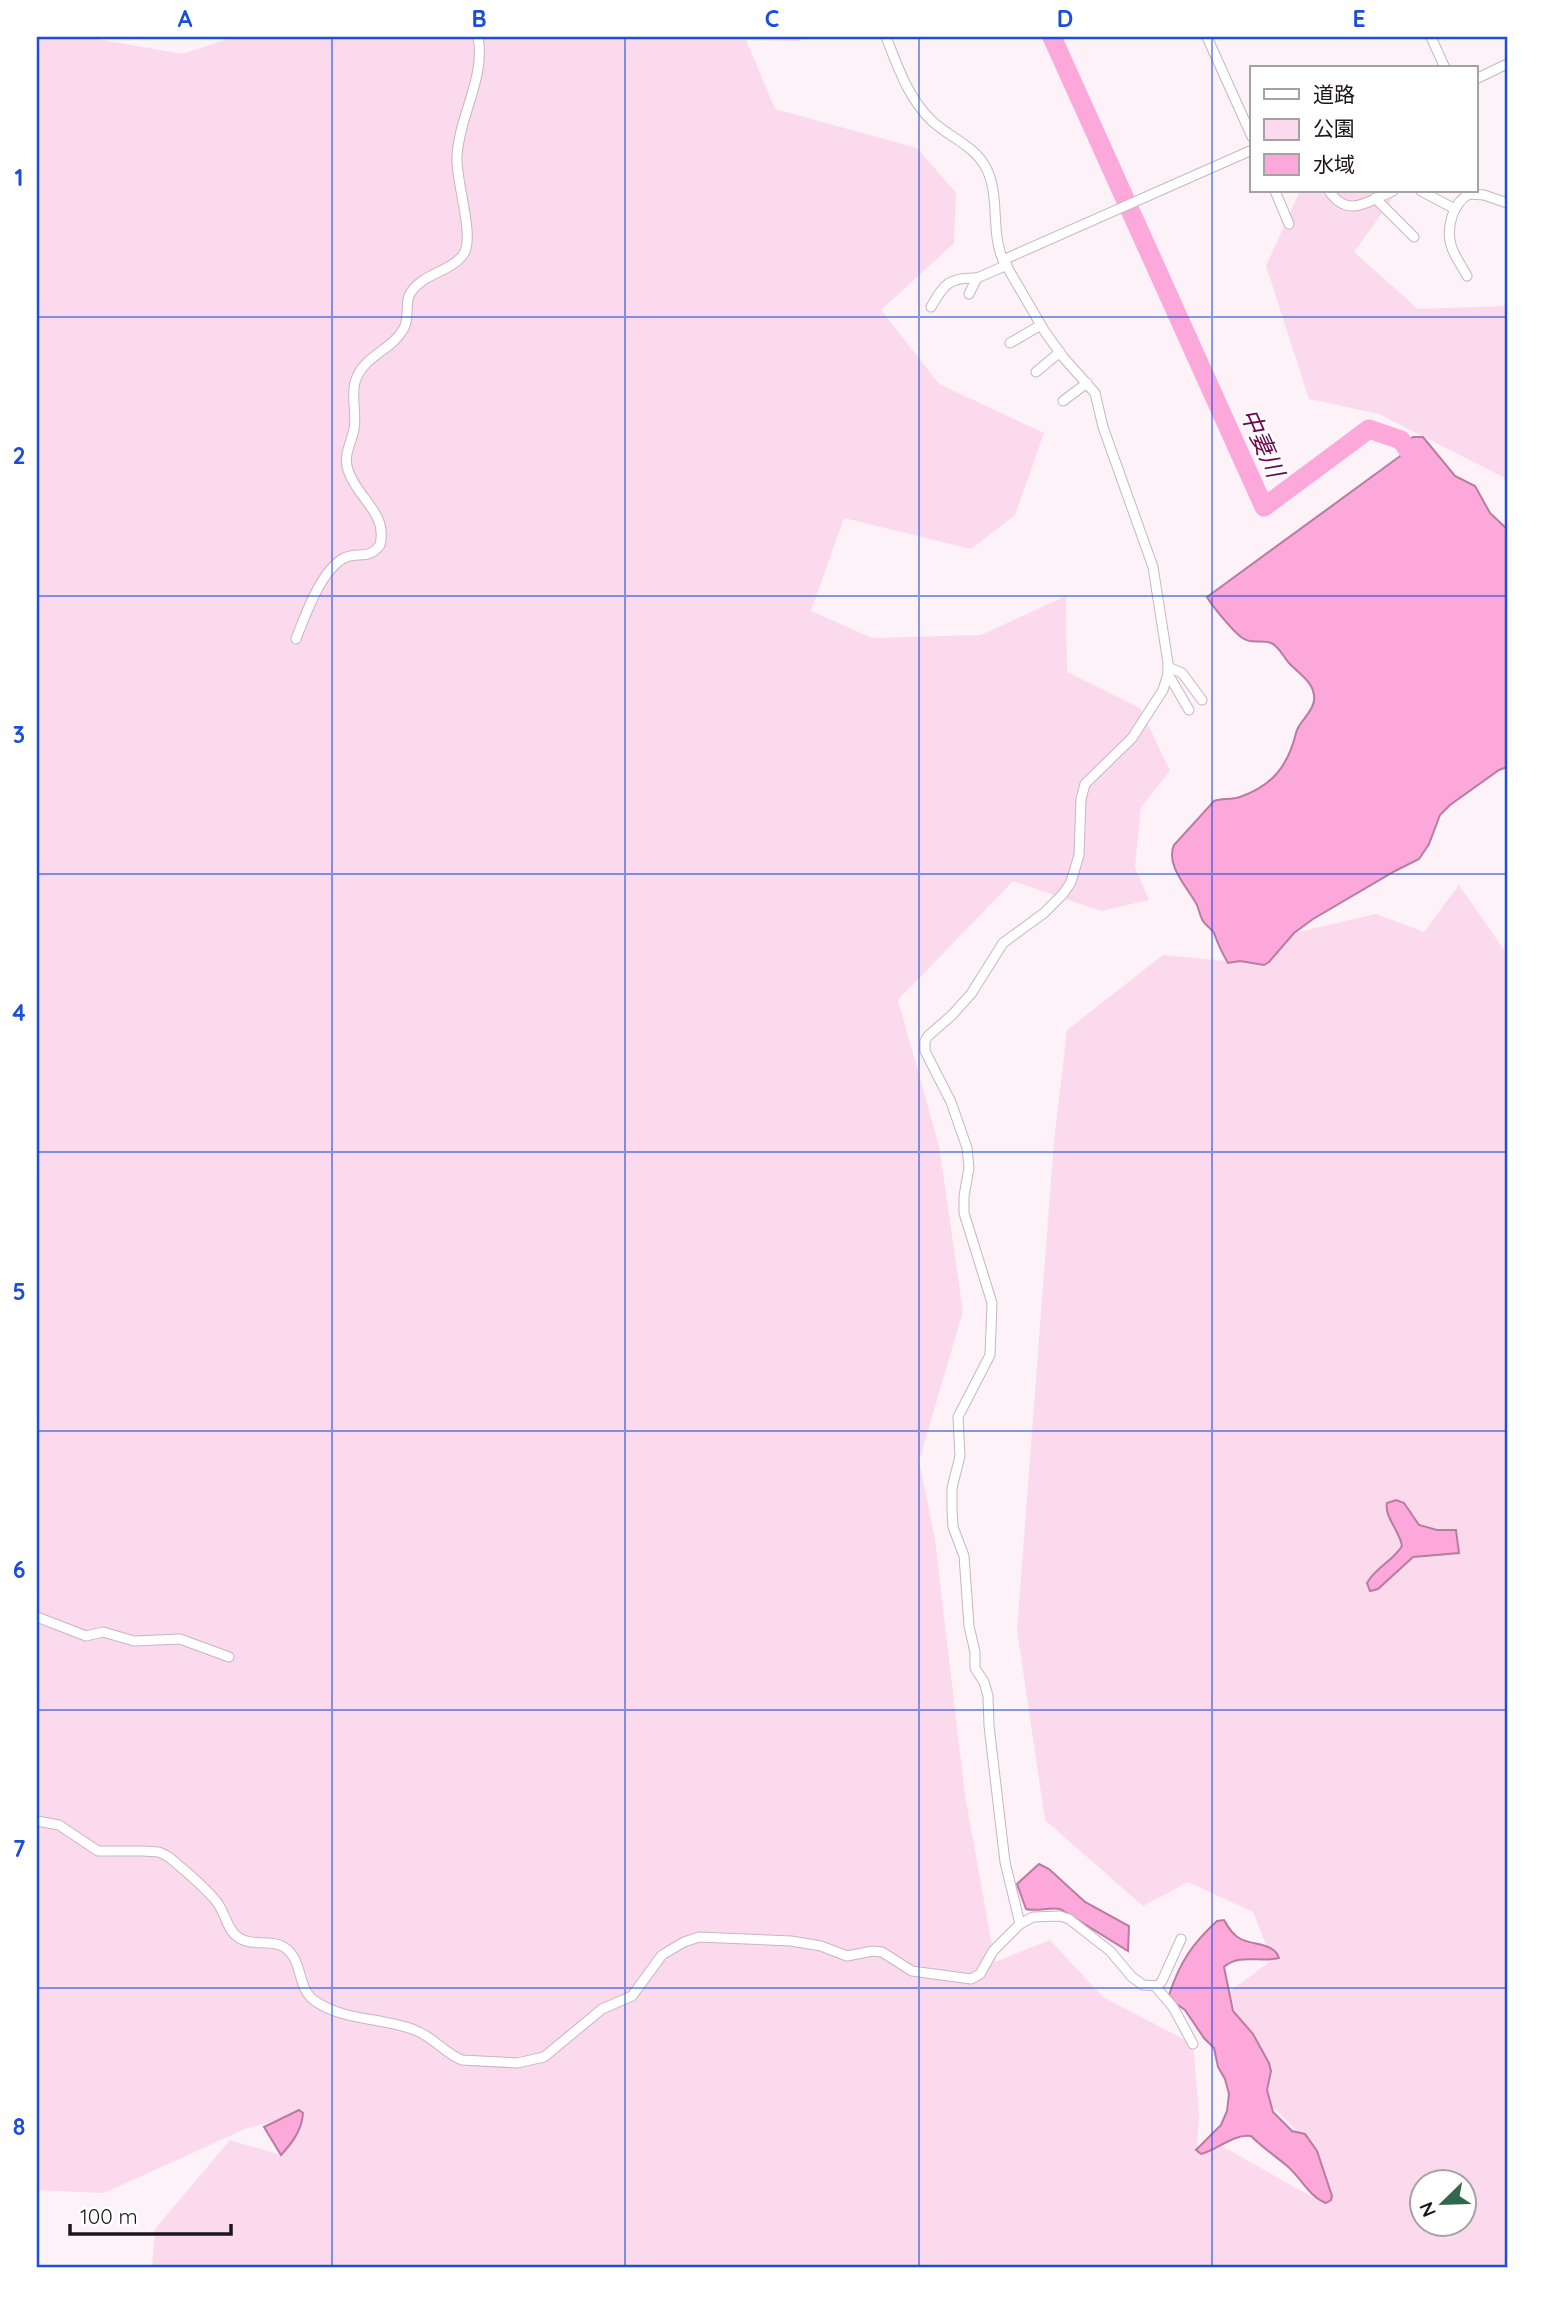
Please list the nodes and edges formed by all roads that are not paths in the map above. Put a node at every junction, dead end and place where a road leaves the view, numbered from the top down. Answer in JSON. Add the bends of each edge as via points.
{"nodes":[{"id":1,"x":478,"y":37,"type":"edge"},
{"id":2,"x":886,"y":37,"type":"edge"},
{"id":3,"x":1207,"y":37,"type":"edge"},
{"id":4,"x":1431,"y":37,"type":"edge"},
{"id":5,"x":1507,"y":64,"type":"edge"},
{"id":6,"x":1444,"y":66,"type":"edge"},
{"id":7,"x":1478,"y":78,"type":"edge"},
{"id":8,"x":1250,"y":133,"type":"edge"},
{"id":9,"x":1250,"y":151,"type":"edge"},
{"id":10,"x":1275,"y":192,"type":"edge"},
{"id":11,"x":1330,"y":192,"type":"edge"},
{"id":12,"x":1390,"y":192,"type":"edge"},
{"id":13,"x":1423,"y":192,"type":"edge"},
{"id":14,"x":1375,"y":198,"type":"junction"},
{"id":15,"x":1507,"y":203,"type":"edge"},
{"id":16,"x":1455,"y":209,"type":"junction"},
{"id":17,"x":1289,"y":223,"type":"dead end"},
{"id":18,"x":1414,"y":237,"type":"dead end"},
{"id":19,"x":1005,"y":263,"type":"junction"},
{"id":20,"x":1468,"y":276,"type":"dead end"},
{"id":21,"x":977,"y":278,"type":"junction"},
{"id":22,"x":969,"y":294,"type":"dead end"},
{"id":23,"x":931,"y":307,"type":"dead end"},
{"id":24,"x":1041,"y":325,"type":"junction"},
{"id":25,"x":1010,"y":343,"type":"dead end"},
{"id":26,"x":1060,"y":352,"type":"junction"},
{"id":27,"x":1036,"y":372,"type":"dead end"},
{"id":28,"x":1087,"y":383,"type":"junction"},
{"id":29,"x":1063,"y":401,"type":"dead end"},
{"id":30,"x":296,"y":639,"type":"dead end"},
{"id":31,"x":1168,"y":670,"type":"junction"},
{"id":32,"x":1202,"y":700,"type":"dead end"},
{"id":33,"x":1189,"y":709,"type":"dead end"},
{"id":34,"x":37,"y":1617,"type":"edge"},
{"id":35,"x":229,"y":1657,"type":"dead end"},
{"id":36,"x":37,"y":1821,"type":"edge"},
{"id":37,"x":1020,"y":1924,"type":"junction"},
{"id":38,"x":1181,"y":1939,"type":"dead end"},
{"id":39,"x":1155,"y":1986,"type":"junction"},
{"id":40,"x":1194,"y":2044,"type":"dead end"}],
"edges":[{"from":1,"to":30,"type":"street","via":[[475,81],[456,158],[468,232],[466,249],[457,261],[431,274],[411,292],[405,327],[368,360],[355,383],[355,426],[346,461],[352,479],[377,513],[382,527],[380,545],[370,554],[345,557],[331,571],[316,590]]},
{"from":2,"to":19,"type":"street","via":[[916,102],[935,123],[975,152],[988,172],[998,250]]},
{"from":3,"to":8,"type":"street"},
{"from":4,"to":6,"type":"street"},
{"from":5,"to":7,"type":"street"},
{"from":9,"to":19,"type":"street"},
{"from":10,"to":17,"type":"street"},
{"from":11,"to":14,"type":"street","via":[[1339,204],[1349,206]]},
{"from":12,"to":14,"type":"street"},
{"from":13,"to":16,"type":"street"},
{"from":14,"to":18,"type":"street"},
{"from":15,"to":16,"type":"street","via":[[1469,194]]},
{"from":16,"to":20,"type":"street","via":[[1451,243]]},
{"from":19,"to":21,"type":"street"},
{"from":19,"to":24,"type":"street"},
{"from":21,"to":22,"type":"street"},
{"from":21,"to":23,"type":"street","via":[[949,282]]},
{"from":24,"to":25,"type":"street"},
{"from":24,"to":26,"type":"street"},
{"from":26,"to":27,"type":"street"},
{"from":26,"to":28,"type":"street"},
{"from":28,"to":29,"type":"street"},
{"from":28,"to":31,"type":"street","via":[[1098,400],[1103,427],[1153,567]]},
{"from":31,"to":32,"type":"street","via":[[1182,673]]},
{"from":31,"to":33,"type":"street"},
{"from":31,"to":37,"type":"street","via":[[1157,700],[1132,738],[1085,784],[1079,855],[1063,894],[1003,943],[971,994],[925,1041],[925,1051],[951,1102],[967,1148],[964,1213],[992,1303],[990,1355],[958,1417],[961,1455],[951,1488],[951,1509],[966,1569],[975,1668],[988,1696],[1005,1863]]},
{"from":34,"to":35,"type":"street","via":[[86,1636],[99,1632],[135,1641],[180,1639]]},
{"from":36,"to":37,"type":"street","via":[[59,1825],[98,1851],[159,1852],[169,1857],[218,1903],[238,1938],[287,1949],[295,1958],[307,1993],[316,2002],[417,2031],[462,2060],[517,2063],[544,2057],[602,2009],[632,1996],[662,1955],[699,1937],[791,1941],[847,1956],[882,1952],[912,1971],[971,1979]]},
{"from":37,"to":39,"type":"street","via":[[1047,1915],[1069,1919],[1110,1951],[1132,1977]]},
{"from":38,"to":39,"type":"street"},
{"from":39,"to":40,"type":"street"}]}
